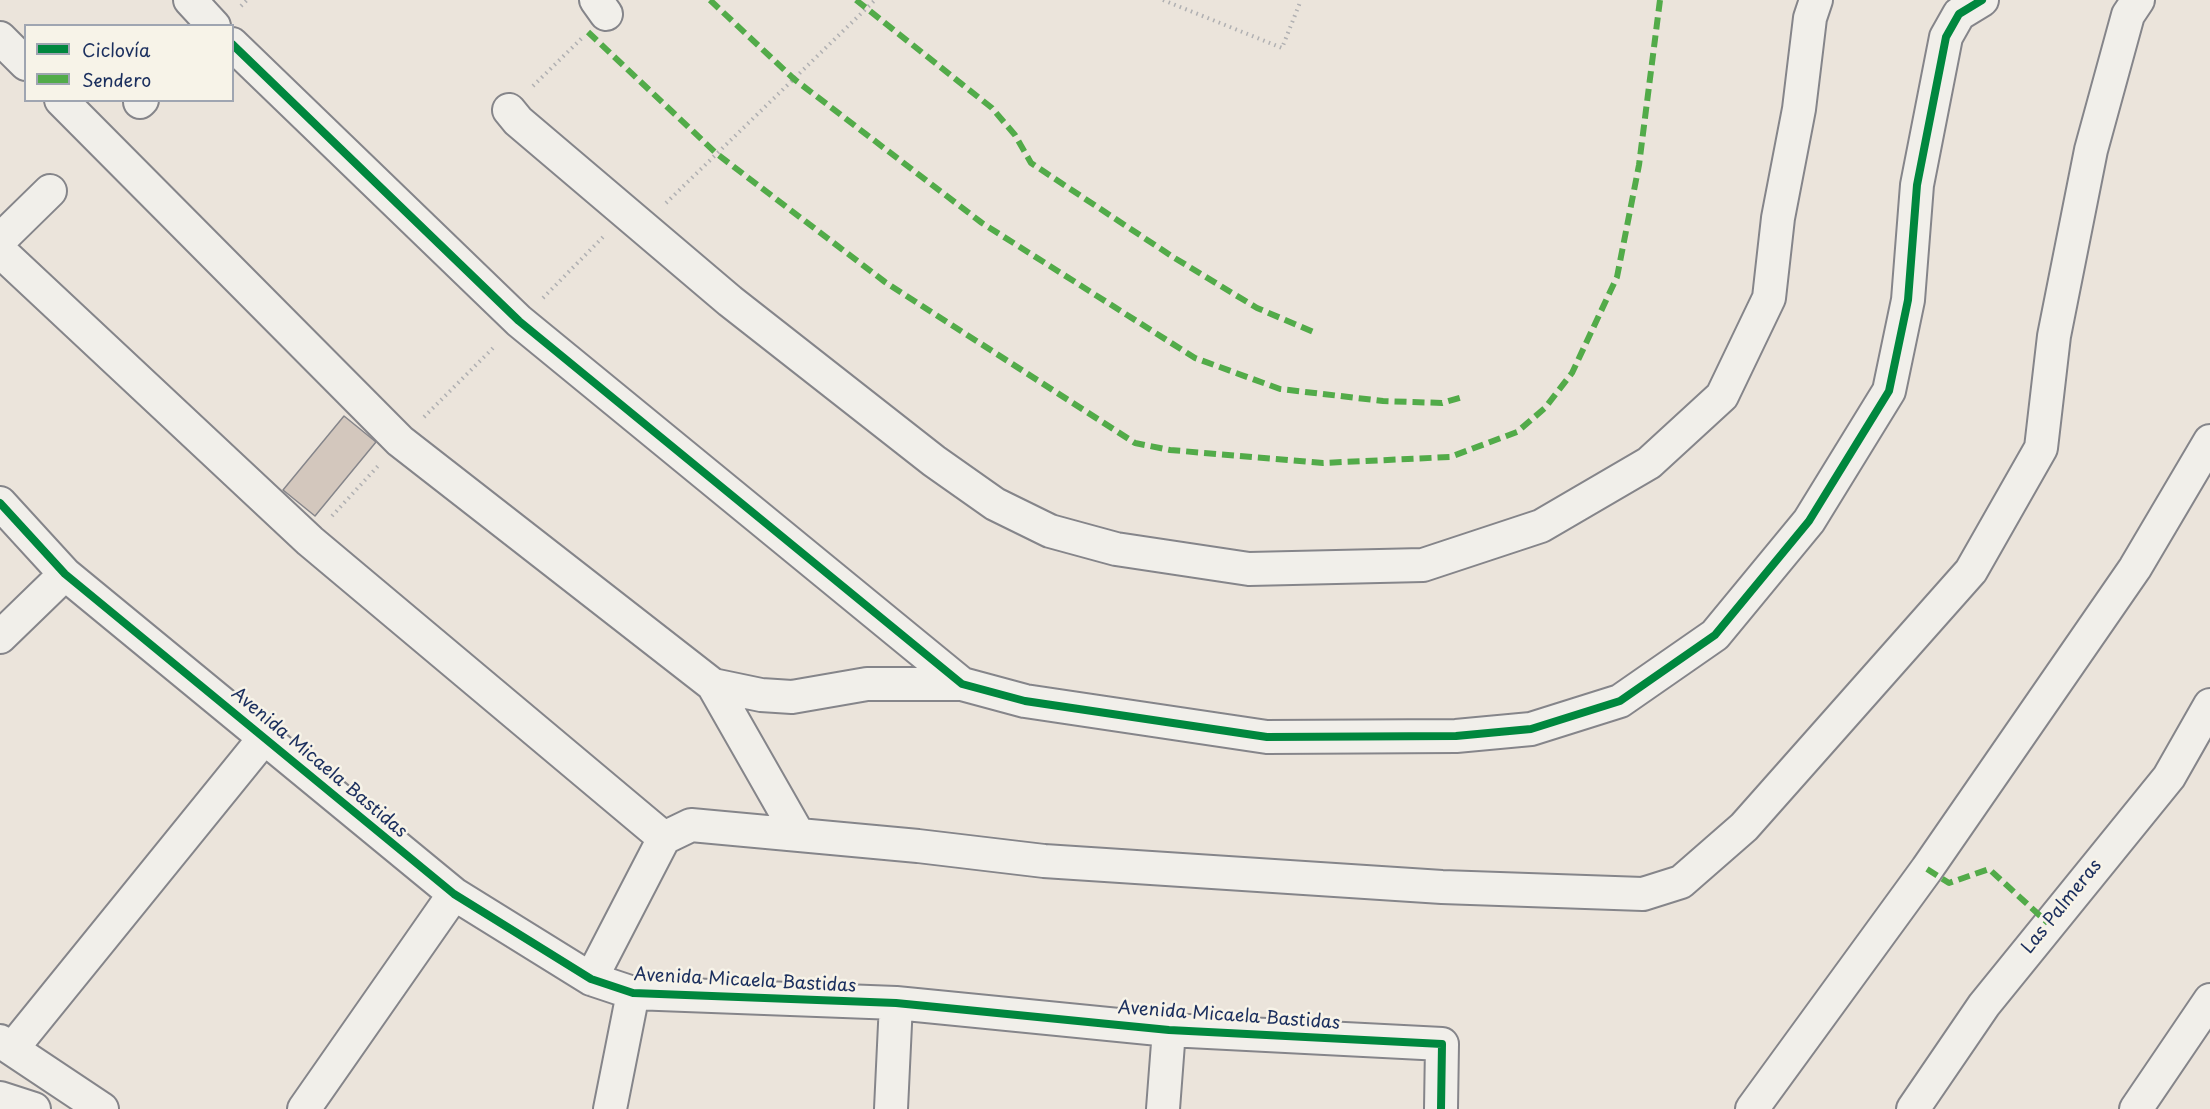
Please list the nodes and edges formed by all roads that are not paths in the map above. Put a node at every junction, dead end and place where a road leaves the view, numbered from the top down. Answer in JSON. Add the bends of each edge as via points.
{"nodes":[{"id":1,"x":190,"y":0,"type":"edge"},
{"id":2,"x":1816,"y":0,"type":"edge"},
{"id":3,"x":1982,"y":0,"type":"edge"},
{"id":4,"x":2138,"y":0,"type":"edge"},
{"id":5,"x":212,"y":24,"type":"edge"},
{"id":6,"x":0,"y":38,"type":"edge"},
{"id":7,"x":234,"y":46,"type":"edge"},
{"id":8,"x":24,"y":62,"type":"edge"},
{"id":9,"x":63,"y":102,"type":"edge"},
{"id":10,"x":509,"y":110,"type":"road end"},
{"id":11,"x":50,"y":191,"type":"dead end"},
{"id":12,"x":0,"y":240,"type":"edge"},
{"id":13,"x":0,"y":251,"type":"edge"},
{"id":14,"x":2210,"y":441,"type":"edge"},
{"id":15,"x":0,"y":503,"type":"edge"},
{"id":16,"x":65,"y":574,"type":"junction"},
{"id":17,"x":0,"y":637,"type":"edge"},
{"id":18,"x":962,"y":684,"type":"junction"},
{"id":19,"x":713,"y":685,"type":"junction"},
{"id":20,"x":2210,"y":705,"type":"edge"},
{"id":21,"x":265,"y":737,"type":"junction"},
{"id":22,"x":798,"y":834,"type":"junction"},
{"id":23,"x":664,"y":838,"type":"junction"},
{"id":24,"x":454,"y":894,"type":"junction"},
{"id":25,"x":591,"y":979,"type":"junction"},
{"id":26,"x":633,"y":993,"type":"junction"},
{"id":27,"x":2210,"y":1000,"type":"edge"},
{"id":28,"x":896,"y":1003,"type":"junction"},
{"id":29,"x":1169,"y":1030,"type":"junction"},
{"id":30,"x":6,"y":1045,"type":"edge"},
{"id":31,"x":2142,"y":1107,"type":"edge"},
{"id":32,"x":102,"y":1109,"type":"edge"},
{"id":33,"x":304,"y":1109,"type":"edge"},
{"id":34,"x":610,"y":1109,"type":"edge"},
{"id":35,"x":891,"y":1109,"type":"edge"},
{"id":36,"x":1163,"y":1109,"type":"edge"},
{"id":37,"x":1441,"y":1109,"type":"edge"},
{"id":38,"x":1752,"y":1109,"type":"edge"},
{"id":39,"x":1913,"y":1109,"type":"edge"}],
"edges":[{"from":1,"to":5,"type":"street"},
{"from":2,"to":10,"type":"street","via":[[1778,218],[1769,298],[1722,396],[1649,463],[1541,526],[1423,565],[1249,569],[1116,549],[1050,531],[995,504],[730,301]]},
{"from":3,"to":18,"type":"street","via":[[1959,14],[1946,37],[1917,185],[1908,300],[1889,390],[1809,521],[1715,635],[1620,701],[1531,729],[1456,736],[1267,737],[1025,700]]},
{"from":4,"to":22,"type":"street","via":[[2128,15],[2091,150],[2054,336],[2041,448],[1971,572],[1744,827],[1681,882],[1643,894],[1442,887],[1055,862]]},
{"from":6,"to":8,"type":"street"},
{"from":7,"to":18,"type":"street","via":[[519,321]]},
{"from":9,"to":19,"type":"street","via":[[400,441]]},
{"from":11,"to":12,"type":"street"},
{"from":13,"to":23,"type":"street","via":[[310,541]]},
{"from":14,"to":38,"type":"street","via":[[2135,568],[1927,869]]},
{"from":15,"to":16,"type":"street","name":"Avenida Micaela Bastidas"},
{"from":16,"to":17,"type":"street"},
{"from":16,"to":21,"type":"street","name":"Avenida Micaela Bastidas"},
{"from":18,"to":19,"type":"street","via":[[867,684],[792,697]]},
{"from":19,"to":22,"type":"street"},
{"from":20,"to":39,"type":"street","name":"Las Palmeras","via":[[2169,777],[1984,1005]]},
{"from":21,"to":24,"type":"street","name":"Avenida Micaela Bastidas"},
{"from":21,"to":30,"type":"street"},
{"from":22,"to":23,"type":"street","via":[[691,825]]},
{"from":23,"to":25,"type":"street"},
{"from":24,"to":25,"type":"street","name":"Avenida Micaela Bastidas"},
{"from":24,"to":33,"type":"street"},
{"from":25,"to":26,"type":"street","name":"Avenida Micaela Bastidas"},
{"from":26,"to":28,"type":"street","name":"Avenida Micaela Bastidas"},
{"from":26,"to":34,"type":"street"},
{"from":27,"to":31,"type":"street"},
{"from":28,"to":29,"type":"street","name":"Avenida Micaela Bastidas"},
{"from":28,"to":35,"type":"street"},
{"from":29,"to":36,"type":"street"},
{"from":29,"to":37,"type":"street","name":"Avenida Micaela Bastidas","via":[[1442,1044]]},
{"from":30,"to":32,"type":"street"}]}
